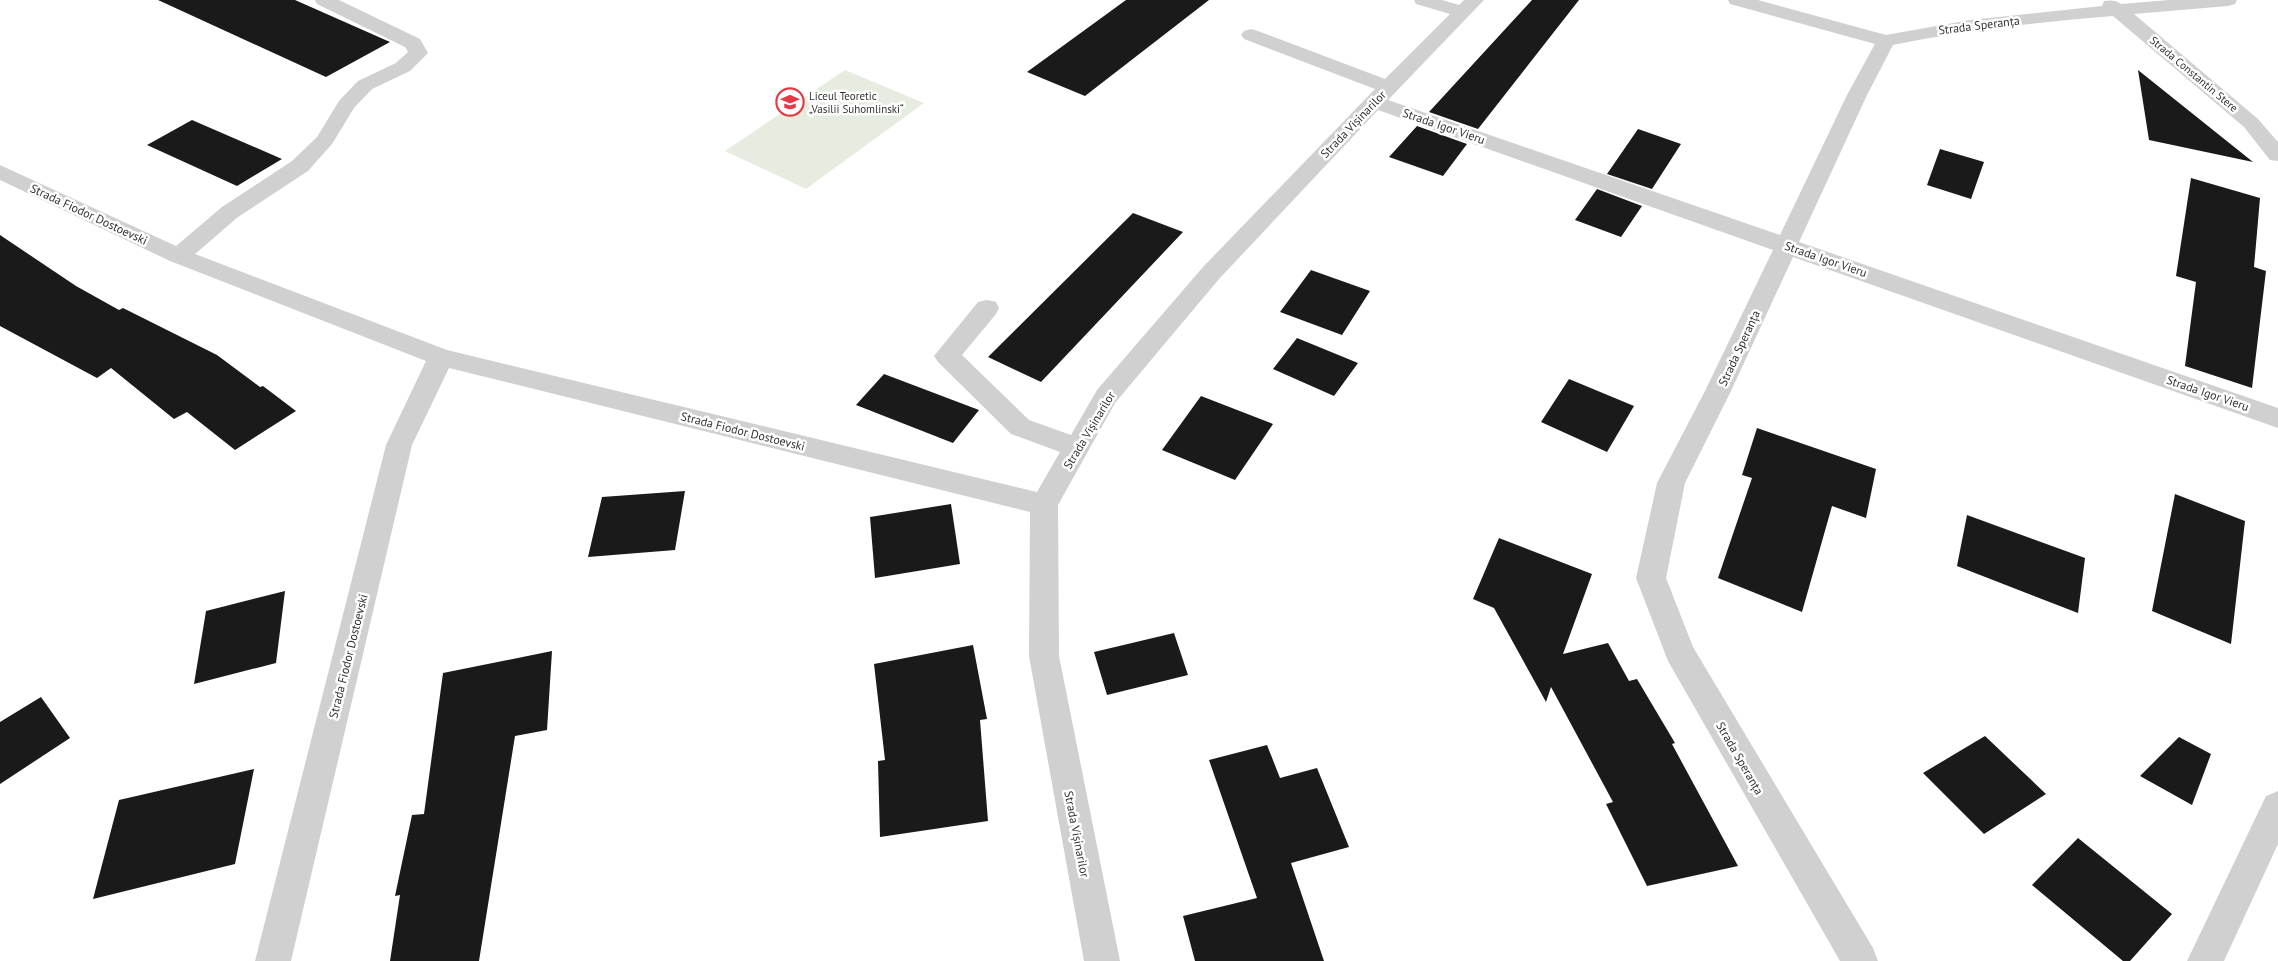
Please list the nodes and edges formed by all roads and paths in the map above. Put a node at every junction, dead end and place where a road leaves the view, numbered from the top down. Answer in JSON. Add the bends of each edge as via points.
{"nodes":[{"id":1,"x":324,"y":0,"type":"edge"},
{"id":2,"x":1423,"y":0,"type":"edge"},
{"id":3,"x":1737,"y":0,"type":"edge"},
{"id":4,"x":2228,"y":0,"type":"edge"},
{"id":5,"x":1469,"y":6,"type":"edge"},
{"id":6,"x":2111,"y":6,"type":"edge"},
{"id":7,"x":1251,"y":35,"type":"dead end"},
{"id":8,"x":1886,"y":41,"type":"junction"},
{"id":9,"x":1381,"y":95,"type":"junction"},
{"id":10,"x":2278,"y":155,"type":"edge"},
{"id":11,"x":0,"y":172,"type":"edge"},
{"id":12,"x":1788,"y":245,"type":"junction"},
{"id":13,"x":178,"y":256,"type":"junction"},
{"id":14,"x":987,"y":308,"type":"dead end"},
{"id":15,"x":441,"y":357,"type":"junction"},
{"id":16,"x":2278,"y":418,"type":"edge"},
{"id":17,"x":1077,"y":448,"type":"junction"},
{"id":18,"x":1044,"y":505,"type":"junction"},
{"id":19,"x":2278,"y":807,"type":"edge"},
{"id":20,"x":273,"y":961,"type":"edge"},
{"id":21,"x":1102,"y":961,"type":"edge"},
{"id":22,"x":1860,"y":961,"type":"edge"},
{"id":23,"x":2205,"y":961,"type":"edge"}],
"edges":[{"from":1,"to":13,"type":"street","via":[[413,43],[418,53],[403,67],[364,85],[346,104],[325,140],[300,166],[230,212]]},
{"from":2,"to":5,"type":"street"},
{"from":3,"to":8,"type":"street"},
{"from":4,"to":6,"type":"street","name":"Strada Speranța"},
{"from":5,"to":9,"type":"street","name":"Strada Vișinarilor"},
{"from":6,"to":8,"type":"street","name":"Strada Speranța","via":[[1929,31]]},
{"from":6,"to":10,"type":"street","name":"Strada Constantin Stere","via":[[2251,123]]},
{"from":7,"to":9,"type":"street","name":"Strada Igor Vieru"},
{"from":8,"to":12,"type":"street","name":"Strada Speranța","via":[[1857,95]]},
{"from":9,"to":12,"type":"street","name":"Strada Igor Vieru"},
{"from":9,"to":17,"type":"street","name":"Strada Vișinarilor","via":[[1211,273],[1106,397]]},
{"from":11,"to":13,"type":"street","name":"Strada Fiodor Dostoevski"},
{"from":12,"to":16,"type":"street","name":"Strada Igor Vieru"},
{"from":12,"to":22,"type":"street","name":"Strada Speranța","via":[[1670,483],[1652,578],[1679,652]]},
{"from":13,"to":15,"type":"street","name":"Strada Fiodor Dostoevski"},
{"from":14,"to":17,"type":"street","via":[[947,356],[1020,427]]},
{"from":15,"to":18,"type":"street","name":"Strada Fiodor Dostoevski"},
{"from":15,"to":20,"type":"street","name":"Strada Fiodor Dostoevski","via":[[399,445]]},
{"from":17,"to":18,"type":"street","name":"Strada Vișinarilor"},
{"from":18,"to":21,"type":"street","name":"Strada Vișinarilor","via":[[1044,656]]},
{"from":19,"to":23,"type":"street"}]}
